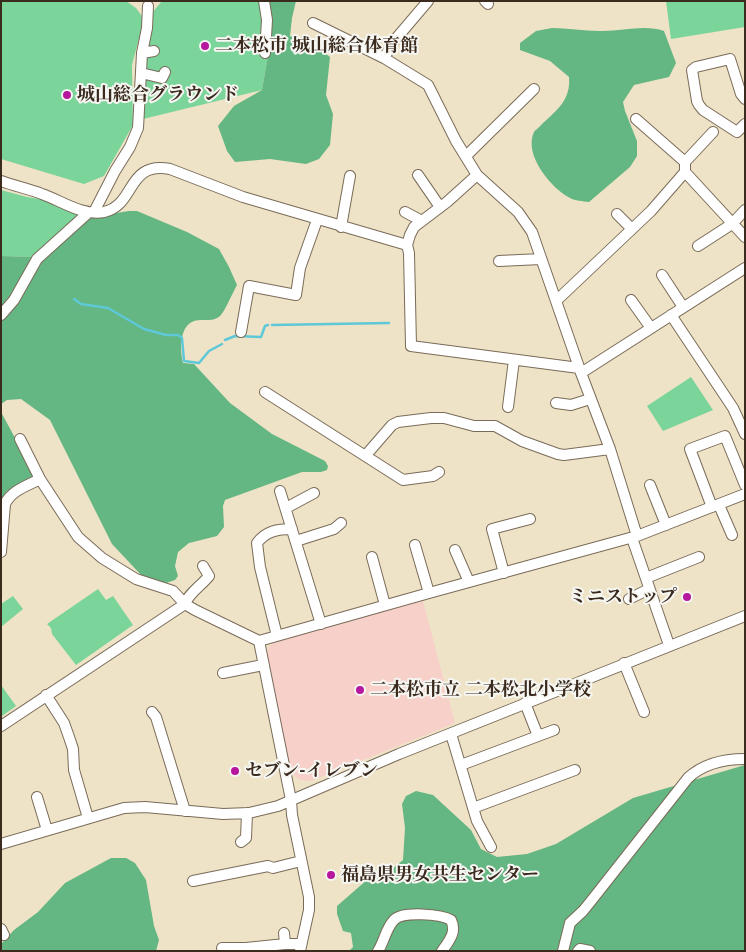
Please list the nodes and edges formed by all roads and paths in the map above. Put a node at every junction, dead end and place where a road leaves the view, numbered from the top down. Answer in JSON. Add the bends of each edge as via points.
{"nodes":[{"id":1,"x":264,"y":1,"type":"edge"},
{"id":2,"x":428,"y":1,"type":"edge"},
{"id":3,"x":147,"y":3,"type":"edge"},
{"id":4,"x":313,"y":23,"type":"dead end"},
{"id":5,"x":154,"y":51,"type":"dead end"},
{"id":6,"x":265,"y":53,"type":"dead end"},
{"id":7,"x":142,"y":54,"type":"junction"},
{"id":8,"x":384,"y":58,"type":"junction"},
{"id":9,"x":141,"y":72,"type":"junction"},
{"id":10,"x":165,"y":72,"type":"dead end"},
{"id":11,"x":534,"y":89,"type":"dead end"},
{"id":12,"x":745,"y":99,"type":"edge"},
{"id":13,"x":636,"y":119,"type":"dead end"},
{"id":14,"x":745,"y":124,"type":"edge"},
{"id":15,"x":713,"y":132,"type":"dead end"},
{"id":16,"x":466,"y":156,"type":"junction"},
{"id":17,"x":685,"y":167,"type":"junction"},
{"id":18,"x":418,"y":175,"type":"dead end"},
{"id":19,"x":477,"y":175,"type":"junction"},
{"id":20,"x":350,"y":176,"type":"dead end"},
{"id":21,"x":1,"y":182,"type":"edge"},
{"id":22,"x":440,"y":207,"type":"junction"},
{"id":23,"x":745,"y":210,"type":"edge"},
{"id":24,"x":406,"y":212,"type":"dead end"},
{"id":25,"x":91,"y":213,"type":"junction"},
{"id":26,"x":617,"y":214,"type":"dead end"},
{"id":27,"x":317,"y":220,"type":"junction"},
{"id":28,"x":422,"y":221,"type":"junction"},
{"id":29,"x":732,"y":224,"type":"junction"},
{"id":30,"x":341,"y":226,"type":"junction"},
{"id":31,"x":632,"y":229,"type":"junction"},
{"id":32,"x":745,"y":237,"type":"edge"},
{"id":33,"x":407,"y":246,"type":"junction"},
{"id":34,"x":698,"y":246,"type":"dead end"},
{"id":35,"x":541,"y":259,"type":"junction"},
{"id":36,"x":499,"y":261,"type":"dead end"},
{"id":37,"x":745,"y":268,"type":"edge"},
{"id":38,"x":662,"y":275,"type":"dead end"},
{"id":39,"x":631,"y":300,"type":"dead end"},
{"id":40,"x":556,"y":301,"type":"junction"},
{"id":41,"x":683,"y":307,"type":"junction"},
{"id":42,"x":1,"y":315,"type":"edge"},
{"id":43,"x":671,"y":315,"type":"junction"},
{"id":44,"x":650,"y":328,"type":"junction"},
{"id":45,"x":241,"y":332,"type":"dead end"},
{"id":46,"x":514,"y":360,"type":"junction"},
{"id":47,"x":580,"y":371,"type":"junction"},
{"id":48,"x":265,"y":392,"type":"dead end"},
{"id":49,"x":590,"y":398,"type":"junction"},
{"id":50,"x":556,"y":403,"type":"dead end"},
{"id":51,"x":508,"y":407,"type":"dead end"},
{"id":52,"x":745,"y":434,"type":"edge"},
{"id":53,"x":20,"y":439,"type":"dead end"},
{"id":54,"x":610,"y":450,"type":"junction"},
{"id":55,"x":366,"y":455,"type":"junction"},
{"id":56,"x":439,"y":472,"type":"dead end"},
{"id":57,"x":40,"y":480,"type":"junction"},
{"id":58,"x":650,"y":485,"type":"dead end"},
{"id":59,"x":745,"y":485,"type":"edge"},
{"id":60,"x":280,"y":491,"type":"dead end"},
{"id":61,"x":745,"y":494,"type":"edge"},
{"id":62,"x":316,"y":504,"type":"dead end"},
{"id":63,"x":716,"y":506,"type":"junction"},
{"id":64,"x":286,"y":508,"type":"junction"},
{"id":65,"x":530,"y":519,"type":"dead end"},
{"id":66,"x":340,"y":523,"type":"dead end"},
{"id":67,"x":666,"y":525,"type":"junction"},
{"id":68,"x":292,"y":529,"type":"junction"},
{"id":69,"x":732,"y":535,"type":"dead end"},
{"id":70,"x":635,"y":537,"type":"junction"},
{"id":71,"x":296,"y":541,"type":"junction"},
{"id":72,"x":415,"y":545,"type":"dead end"},
{"id":73,"x":455,"y":550,"type":"dead end"},
{"id":74,"x":1,"y":552,"type":"edge"},
{"id":75,"x":372,"y":557,"type":"dead end"},
{"id":76,"x":699,"y":557,"type":"dead end"},
{"id":77,"x":203,"y":566,"type":"dead end"},
{"id":78,"x":504,"y":573,"type":"junction"},
{"id":79,"x":470,"y":582,"type":"junction"},
{"id":80,"x":648,"y":584,"type":"junction"},
{"id":81,"x":429,"y":593,"type":"junction"},
{"id":82,"x":629,"y":599,"type":"dead end"},
{"id":83,"x":185,"y":604,"type":"junction"},
{"id":84,"x":385,"y":605,"type":"junction"},
{"id":85,"x":745,"y":616,"type":"edge"},
{"id":86,"x":321,"y":624,"type":"junction"},
{"id":87,"x":277,"y":636,"type":"junction"},
{"id":88,"x":259,"y":641,"type":"junction"},
{"id":89,"x":669,"y":646,"type":"junction"},
{"id":90,"x":624,"y":663,"type":"junction"},
{"id":91,"x":264,"y":665,"type":"junction"},
{"id":92,"x":223,"y":673,"type":"dead end"},
{"id":93,"x":46,"y":695,"type":"junction"},
{"id":94,"x":526,"y":703,"type":"junction"},
{"id":95,"x":152,"y":712,"type":"dead end"},
{"id":96,"x":644,"y":712,"type":"dead end"},
{"id":97,"x":1,"y":726,"type":"edge"},
{"id":98,"x":554,"y":730,"type":"dead end"},
{"id":99,"x":451,"y":734,"type":"junction"},
{"id":100,"x":538,"y":736,"type":"junction"},
{"id":101,"x":745,"y":759,"type":"edge"},
{"id":102,"x":461,"y":765,"type":"junction"},
{"id":103,"x":575,"y":770,"type":"dead end"},
{"id":104,"x":37,"y":796,"type":"dead end"},
{"id":105,"x":291,"y":800,"type":"junction"},
{"id":106,"x":473,"y":808,"type":"junction"},
{"id":107,"x":185,"y":811,"type":"junction"},
{"id":108,"x":247,"y":813,"type":"junction"},
{"id":109,"x":88,"y":818,"type":"junction"},
{"id":110,"x":47,"y":830,"type":"junction"},
{"id":111,"x":241,"y":842,"type":"dead end"},
{"id":112,"x":1,"y":844,"type":"edge"},
{"id":113,"x":491,"y":847,"type":"dead end"},
{"id":114,"x":301,"y":861,"type":"junction"},
{"id":115,"x":193,"y":882,"type":"dead end"},
{"id":116,"x":301,"y":947,"type":"edge"},
{"id":117,"x":222,"y":948,"type":"dead end"},
{"id":118,"x":378,"y":951,"type":"edge"},
{"id":119,"x":442,"y":951,"type":"edge"},
{"id":120,"x":563,"y":951,"type":"edge"},
{"id":121,"x":578,"y":951,"type":"edge"},
{"id":122,"x":590,"y":951,"type":"edge"}],
"edges":[{"from":1,"to":6,"type":"street","via":[[267,20]]},
{"from":2,"to":8,"type":"street","via":[[394,40]]},
{"from":3,"to":7,"type":"street"},
{"from":4,"to":8,"type":"street"},
{"from":5,"to":7,"type":"street"},
{"from":7,"to":9,"type":"street"},
{"from":8,"to":16,"type":"street","via":[[428,86]]},
{"from":9,"to":10,"type":"street","via":[[162,78]]},
{"from":9,"to":25,"type":"street","via":[[136,136]]},
{"from":11,"to":16,"type":"street"},
{"from":12,"to":14,"type":"street","via":[[730,59],[692,70],[697,100],[703,110],[737,132]]},
{"from":13,"to":17,"type":"street"},
{"from":15,"to":17,"type":"street"},
{"from":16,"to":19,"type":"street"},
{"from":17,"to":29,"type":"street"},
{"from":17,"to":31,"type":"street","via":[[651,211]]},
{"from":18,"to":22,"type":"street"},
{"from":19,"to":22,"type":"street"},
{"from":19,"to":35,"type":"street","via":[[524,220],[532,232]]},
{"from":20,"to":30,"type":"street"},
{"from":21,"to":25,"type":"street"},
{"from":22,"to":28,"type":"street"},
{"from":23,"to":29,"type":"street"},
{"from":24,"to":28,"type":"street"},
{"from":25,"to":27,"type":"street","via":[[115,207],[146,170],[159,167],[170,168],[243,197]]},
{"from":25,"to":42,"type":"street","via":[[37,259],[14,300]]},
{"from":26,"to":31,"type":"street"},
{"from":27,"to":30,"type":"street"},
{"from":27,"to":45,"type":"street","via":[[300,268],[296,295],[249,286]]},
{"from":28,"to":33,"type":"street","via":[[414,227]]},
{"from":29,"to":32,"type":"street"},
{"from":29,"to":34,"type":"street"},
{"from":30,"to":33,"type":"street"},
{"from":31,"to":40,"type":"street"},
{"from":33,"to":46,"type":"street","via":[[410,254],[411,346]]},
{"from":35,"to":36,"type":"street"},
{"from":35,"to":40,"type":"street"},
{"from":37,"to":41,"type":"street"},
{"from":38,"to":41,"type":"street"},
{"from":39,"to":44,"type":"street"},
{"from":40,"to":47,"type":"street"},
{"from":41,"to":43,"type":"street"},
{"from":43,"to":44,"type":"street"},
{"from":43,"to":52,"type":"street","via":[[733,408]]},
{"from":44,"to":47,"type":"street"},
{"from":46,"to":47,"type":"street"},
{"from":46,"to":51,"type":"street"},
{"from":47,"to":49,"type":"street"},
{"from":48,"to":55,"type":"street"},
{"from":49,"to":50,"type":"street","via":[[571,405]]},
{"from":49,"to":54,"type":"street"},
{"from":53,"to":57,"type":"street"},
{"from":54,"to":55,"type":"street","via":[[558,454],[522,441],[495,426],[474,426],[431,418],[392,425]]},
{"from":54,"to":70,"type":"street"},
{"from":55,"to":56,"type":"street","via":[[404,480],[434,476]]},
{"from":57,"to":74,"type":"street","via":[[8,497]]},
{"from":57,"to":83,"type":"street","via":[[78,537],[102,558],[136,579],[173,591]]},
{"from":58,"to":67,"type":"street"},
{"from":59,"to":63,"type":"street","via":[[725,436],[690,449]]},
{"from":60,"to":64,"type":"street"},
{"from":61,"to":63,"type":"street"},
{"from":62,"to":64,"type":"street","via":[[312,494]]},
{"from":63,"to":67,"type":"street"},
{"from":63,"to":69,"type":"street"},
{"from":64,"to":68,"type":"street"},
{"from":65,"to":78,"type":"street","via":[[492,529]]},
{"from":66,"to":71,"type":"street","via":[[334,529]]},
{"from":67,"to":70,"type":"street"},
{"from":68,"to":71,"type":"street"},
{"from":68,"to":87,"type":"street","via":[[277,529],[257,543]]},
{"from":70,"to":78,"type":"street"},
{"from":70,"to":80,"type":"street"},
{"from":71,"to":86,"type":"street"},
{"from":72,"to":81,"type":"street"},
{"from":73,"to":79,"type":"street"},
{"from":75,"to":84,"type":"street"},
{"from":76,"to":80,"type":"street"},
{"from":77,"to":83,"type":"street","via":[[209,576]]},
{"from":78,"to":79,"type":"street"},
{"from":79,"to":81,"type":"street"},
{"from":80,"to":82,"type":"street"},
{"from":80,"to":89,"type":"street"},
{"from":81,"to":84,"type":"street"},
{"from":83,"to":88,"type":"street"},
{"from":83,"to":93,"type":"street"},
{"from":84,"to":86,"type":"street"},
{"from":85,"to":89,"type":"street"},
{"from":86,"to":87,"type":"street"},
{"from":87,"to":88,"type":"street"},
{"from":88,"to":91,"type":"street"},
{"from":89,"to":90,"type":"street"},
{"from":90,"to":94,"type":"street"},
{"from":90,"to":96,"type":"street"},
{"from":91,"to":92,"type":"street"},
{"from":91,"to":105,"type":"street"},
{"from":93,"to":97,"type":"street"},
{"from":93,"to":109,"type":"street","via":[[69,737],[74,770]]},
{"from":94,"to":99,"type":"street"},
{"from":94,"to":100,"type":"street"},
{"from":95,"to":107,"type":"street"},
{"from":98,"to":100,"type":"street"},
{"from":99,"to":102,"type":"street"},
{"from":99,"to":105,"type":"street"},
{"from":100,"to":102,"type":"street"},
{"from":101,"to":120,"type":"street","via":[[719,761],[695,771],[688,778],[583,911],[570,923]]},
{"from":102,"to":106,"type":"street"},
{"from":103,"to":106,"type":"street"},
{"from":104,"to":110,"type":"street"},
{"from":105,"to":108,"type":"street"},
{"from":105,"to":114,"type":"street"},
{"from":106,"to":113,"type":"street"},
{"from":107,"to":108,"type":"street"},
{"from":107,"to":109,"type":"street","via":[[134,806]]},
{"from":108,"to":111,"type":"street","via":[[246,838]]},
{"from":109,"to":110,"type":"street"},
{"from":110,"to":112,"type":"street"},
{"from":114,"to":115,"type":"street"},
{"from":114,"to":116,"type":"street","via":[[309,903]]},
{"from":116,"to":117,"type":"street","via":[[284,938],[246,948]]},
{"from":118,"to":119,"type":"street","via":[[393,921],[404,915],[441,916],[451,920],[452,934]]},
{"from":121,"to":122,"type":"street"}]}
